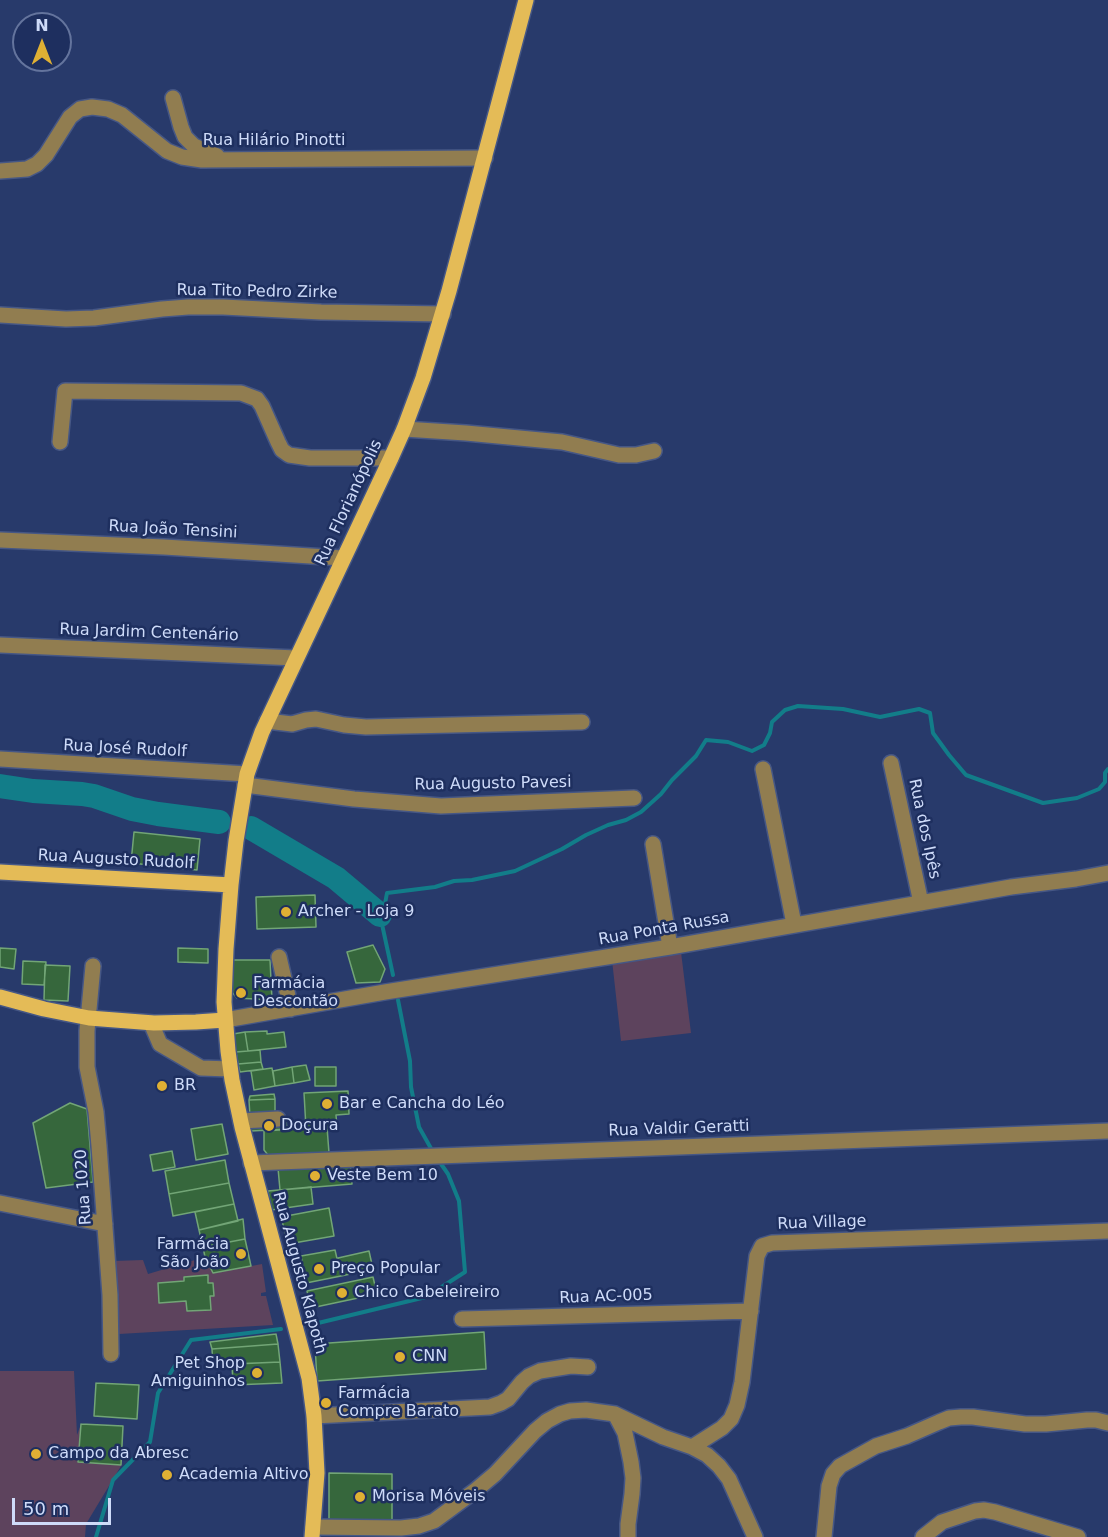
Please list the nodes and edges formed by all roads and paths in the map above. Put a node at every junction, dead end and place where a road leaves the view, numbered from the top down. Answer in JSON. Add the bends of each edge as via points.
{"nodes":[{"id":1,"x":526,"y":0,"type":"edge"},
{"id":2,"x":173,"y":98,"type":"dead end"},
{"id":3,"x":485,"y":158,"type":"junction"},
{"id":4,"x":231,"y":160,"type":"junction"},
{"id":5,"x":0,"y":171,"type":"edge"},
{"id":6,"x":443,"y":314,"type":"junction"},
{"id":7,"x":0,"y":315,"type":"edge"},
{"id":8,"x":404,"y":429,"type":"junction"},
{"id":9,"x":60,"y":442,"type":"dead end"},
{"id":10,"x":654,"y":451,"type":"dead end"},
{"id":11,"x":391,"y":458,"type":"junction"},
{"id":12,"x":0,"y":540,"type":"edge"},
{"id":13,"x":344,"y":558,"type":"junction"},
{"id":14,"x":0,"y":645,"type":"edge"},
{"id":15,"x":296,"y":658,"type":"junction"},
{"id":16,"x":267,"y":721,"type":"junction"},
{"id":17,"x":582,"y":722,"type":"dead end"},
{"id":18,"x":0,"y":759,"type":"edge"},
{"id":19,"x":891,"y":763,"type":"dead end"},
{"id":20,"x":763,"y":769,"type":"dead end"},
{"id":21,"x":246,"y":780,"type":"junction"},
{"id":22,"x":634,"y":798,"type":"dead end"},
{"id":23,"x":653,"y":844,"type":"dead end"},
{"id":24,"x":0,"y":872,"type":"edge"},
{"id":25,"x":1108,"y":873,"type":"edge"},
{"id":26,"x":231,"y":885,"type":"junction"},
{"id":27,"x":921,"y":903,"type":"junction"},
{"id":28,"x":794,"y":924,"type":"junction"},
{"id":29,"x":670,"y":947,"type":"junction"},
{"id":30,"x":279,"y":957,"type":"dead end"},
{"id":31,"x":93,"y":966,"type":"dead end"},
{"id":32,"x":0,"y":997,"type":"edge"},
{"id":33,"x":291,"y":1008,"type":"junction"},
{"id":34,"x":89,"y":1018,"type":"junction"},
{"id":35,"x":225,"y":1020,"type":"junction"},
{"id":36,"x":151,"y":1023,"type":"junction"},
{"id":37,"x":230,"y":1069,"type":"junction"},
{"id":38,"x":278,"y":1119,"type":"dead end"},
{"id":39,"x":241,"y":1121,"type":"junction"},
{"id":40,"x":1108,"y":1131,"type":"edge"},
{"id":41,"x":251,"y":1163,"type":"junction"},
{"id":42,"x":0,"y":1203,"type":"edge"},
{"id":43,"x":105,"y":1224,"type":"junction"},
{"id":44,"x":1108,"y":1231,"type":"edge"},
{"id":45,"x":751,"y":1311,"type":"junction"},
{"id":46,"x":462,"y":1319,"type":"dead end"},
{"id":47,"x":111,"y":1354,"type":"dead end"},
{"id":48,"x":588,"y":1367,"type":"dead end"},
{"id":49,"x":615,"y":1414,"type":"junction"},
{"id":50,"x":314,"y":1416,"type":"junction"},
{"id":51,"x":1108,"y":1423,"type":"edge"},
{"id":52,"x":692,"y":1447,"type":"junction"},
{"id":53,"x":312,"y":1532,"type":"edge"},
{"id":54,"x":628,"y":1537,"type":"edge"},
{"id":55,"x":755,"y":1537,"type":"edge"},
{"id":56,"x":824,"y":1537,"type":"edge"},
{"id":57,"x":923,"y":1537,"type":"edge"},
{"id":58,"x":1078,"y":1537,"type":"edge"}],
"edges":[{"from":1,"to":3,"type":"main road","name":"Rua Florianópolis"},
{"from":2,"to":4,"type":"street","via":[[185,137],[208,153]]},
{"from":3,"to":4,"type":"street","name":"Rua Hilário Pinotti"},
{"from":3,"to":6,"type":"main road","name":"Rua Florianópolis"},
{"from":4,"to":5,"type":"street","name":"Rua Hilário Pinotti","via":[[182,157],[167,151],[122,115],[92,107],[80,109],[70,117],[37,165]]},
{"from":6,"to":7,"type":"street","name":"Rua Tito Pedro Zirke","via":[[188,307],[94,318]]},
{"from":6,"to":8,"type":"main road","name":"Rua Florianópolis"},
{"from":8,"to":10,"type":"street","via":[[562,442],[619,454]]},
{"from":8,"to":11,"type":"main road","name":"Rua Florianópolis"},
{"from":9,"to":11,"type":"street","via":[[65,391],[227,392],[258,399],[282,450],[289,454],[310,458]]},
{"from":11,"to":13,"type":"main road","name":"Rua Florianópolis"},
{"from":12,"to":13,"type":"street","name":"Rua João Tensini"},
{"from":13,"to":15,"type":"main road","name":"Rua Florianópolis"},
{"from":14,"to":15,"type":"street","name":"Rua Jardim Centenário"},
{"from":15,"to":16,"type":"main road","name":"Rua Florianópolis"},
{"from":16,"to":17,"type":"street","via":[[292,724],[315,719],[366,727]]},
{"from":16,"to":21,"type":"main road","name":"Rua Florianópolis"},
{"from":18,"to":21,"type":"street","name":"Rua José Rudolf"},
{"from":19,"to":27,"type":"street","name":"Rua dos Ipês"},
{"from":20,"to":28,"type":"street"},
{"from":21,"to":22,"type":"street","name":"Rua Augusto Pavesi","via":[[354,799],[441,806]]},
{"from":21,"to":26,"type":"main road","name":"Rua Florianópolis"},
{"from":23,"to":29,"type":"street"},
{"from":24,"to":26,"type":"main road","name":"Rua Augusto Rudolf"},
{"from":25,"to":27,"type":"street","name":"Rua Ponta Russa"},
{"from":26,"to":35,"type":"main road","name":"Rua Florianópolis"},
{"from":27,"to":28,"type":"street","name":"Rua Ponta Russa"},
{"from":28,"to":29,"type":"street","name":"Rua Ponta Russa"},
{"from":29,"to":33,"type":"street","name":"Rua Ponta Russa"},
{"from":30,"to":33,"type":"street"},
{"from":31,"to":34,"type":"street","name":"Rua 1020"},
{"from":32,"to":34,"type":"main road"},
{"from":33,"to":35,"type":"street","name":"Rua Ponta Russa"},
{"from":34,"to":36,"type":"main road"},
{"from":34,"to":43,"type":"street","name":"Rua 1020","via":[[87,1067],[98,1135]]},
{"from":35,"to":36,"type":"main road"},
{"from":35,"to":37,"type":"main road","name":"Rua Augusto Klapoth"},
{"from":36,"to":37,"type":"street","via":[[160,1044],[201,1068]]},
{"from":37,"to":39,"type":"main road","name":"Rua Augusto Klapoth"},
{"from":38,"to":39,"type":"street"},
{"from":39,"to":41,"type":"main road","name":"Rua Augusto Klapoth"},
{"from":40,"to":41,"type":"street","name":"Rua Valdir Geratti"},
{"from":41,"to":50,"type":"main road","name":"Rua Augusto Klapoth","via":[[309,1378]]},
{"from":42,"to":43,"type":"street"},
{"from":43,"to":47,"type":"street","name":"Rua 1020"},
{"from":44,"to":45,"type":"street","name":"Rua Village","via":[[772,1243],[762,1246],[757,1256]]},
{"from":45,"to":46,"type":"street","name":"Rua AC-005"},
{"from":45,"to":52,"type":"street","name":"Rua Village","via":[[737,1406],[722,1428]]},
{"from":48,"to":50,"type":"street","via":[[540,1371],[522,1382],[508,1399],[490,1407]]},
{"from":49,"to":52,"type":"street"},
{"from":49,"to":53,"type":"street","via":[[570,1411],[547,1421],[495,1474],[434,1521],[393,1529]]},
{"from":49,"to":54,"type":"street","via":[[625,1433],[632,1462]]},
{"from":50,"to":53,"type":"main road","name":"Rua Augusto Klapoth","via":[[317,1473]]},
{"from":51,"to":56,"type":"street","via":[[1087,1420],[1025,1424],[949,1418],[876,1446],[852,1458],[833,1474]]},
{"from":52,"to":55,"type":"street","via":[[707,1455],[729,1479]]},
{"from":57,"to":58,"type":"street","via":[[942,1522],[984,1510]]}]}
